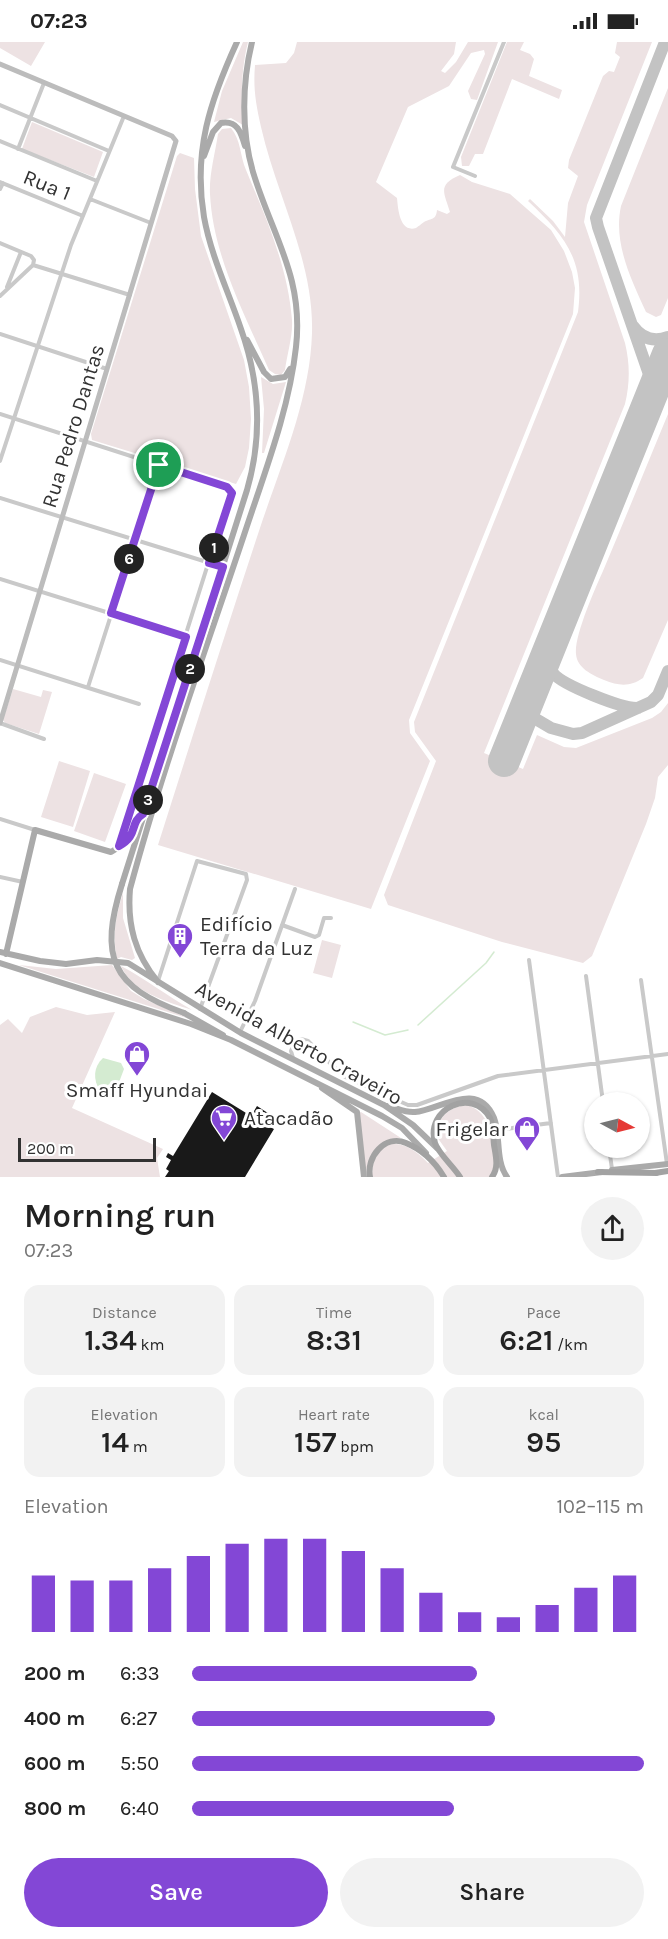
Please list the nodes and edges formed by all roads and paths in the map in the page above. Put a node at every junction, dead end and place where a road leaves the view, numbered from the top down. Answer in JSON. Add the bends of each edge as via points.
{"nodes":[{"id":1,"x":237,"y":42,"type":"edge"},
{"id":2,"x":252,"y":42,"type":"edge"},
{"id":3,"x":504,"y":42,"type":"edge"},
{"id":4,"x":0,"y":64,"type":"edge"},
{"id":5,"x":44,"y":83,"type":"junction"},
{"id":6,"x":0,"y":105,"type":"edge"},
{"id":7,"x":124,"y":116,"type":"junction"},
{"id":8,"x":31,"y":118,"type":"junction"},
{"id":9,"x":0,"y":141,"type":"edge"},
{"id":10,"x":18,"y":149,"type":"junction"},
{"id":11,"x":109,"y":151,"type":"junction"},
{"id":12,"x":201,"y":162,"type":"junction"},
{"id":13,"x":253,"y":172,"type":"junction"},
{"id":14,"x":475,"y":176,"type":"dead end"},
{"id":15,"x":97,"y":181,"type":"junction"},
{"id":16,"x":1,"y":182,"type":"edge"},
{"id":17,"x":0,"y":189,"type":"edge"},
{"id":18,"x":90,"y":199,"type":"junction"},
{"id":19,"x":83,"y":216,"type":"junction"},
{"id":20,"x":152,"y":223,"type":"junction"},
{"id":21,"x":1,"y":244,"type":"edge"},
{"id":22,"x":0,"y":250,"type":"edge"},
{"id":23,"x":21,"y":252,"type":"junction"},
{"id":24,"x":33,"y":265,"type":"junction"},
{"id":25,"x":62,"y":274,"type":"junction"},
{"id":26,"x":6,"y":290,"type":"junction"},
{"id":27,"x":130,"y":295,"type":"junction"},
{"id":28,"x":0,"y":296,"type":"edge"},
{"id":29,"x":242,"y":331,"type":"junction"},
{"id":30,"x":0,"y":334,"type":"edge"},
{"id":31,"x":38,"y":347,"type":"junction"},
{"id":32,"x":295,"y":359,"type":"junction"},
{"id":33,"x":107,"y":369,"type":"junction"},
{"id":34,"x":0,"y":414,"type":"edge"},
{"id":35,"x":14,"y":419,"type":"junction"},
{"id":36,"x":85,"y":442,"type":"junction"},
{"id":37,"x":0,"y":461,"type":"edge"},
{"id":38,"x":159,"y":465,"type":"junction"},
{"id":39,"x":0,"y":498,"type":"edge"},
{"id":40,"x":62,"y":518,"type":"junction"},
{"id":41,"x":135,"y":541,"type":"junction"},
{"id":42,"x":209,"y":563,"type":"junction"},
{"id":43,"x":223,"y":567,"type":"junction"},
{"id":44,"x":0,"y":579,"type":"edge"},
{"id":45,"x":39,"y":591,"type":"junction"},
{"id":46,"x":111,"y":613,"type":"junction"},
{"id":47,"x":186,"y":637,"type":"junction"},
{"id":48,"x":0,"y":660,"type":"edge"},
{"id":49,"x":16,"y":665,"type":"junction"},
{"id":50,"x":87,"y":687,"type":"junction"},
{"id":51,"x":139,"y":704,"type":"dead end"},
{"id":52,"x":0,"y":723,"type":"edge"},
{"id":53,"x":44,"y":739,"type":"dead end"},
{"id":54,"x":143,"y":814,"type":"junction"},
{"id":55,"x":0,"y":819,"type":"edge"},
{"id":56,"x":35,"y":830,"type":"junction"},
{"id":57,"x":119,"y":846,"type":"junction"},
{"id":58,"x":0,"y":877,"type":"edge"},
{"id":59,"x":23,"y":882,"type":"junction"},
{"id":60,"x":295,"y":889,"type":"dead end"},
{"id":61,"x":332,"y":918,"type":"dead end"},
{"id":62,"x":282,"y":925,"type":"junction"},
{"id":63,"x":3,"y":953,"type":"edge"},
{"id":64,"x":529,"y":960,"type":"dead end"},
{"id":65,"x":0,"y":963,"type":"edge"},
{"id":66,"x":586,"y":976,"type":"dead end"},
{"id":67,"x":641,"y":980,"type":"dead end"},
{"id":68,"x":158,"y":981,"type":"junction"},
{"id":69,"x":200,"y":1009,"type":"junction"},
{"id":70,"x":240,"y":1032,"type":"junction"},
{"id":71,"x":231,"y":1041,"type":"junction"},
{"id":72,"x":668,"y":1054,"type":"edge"},
{"id":73,"x":651,"y":1056,"type":"junction"},
{"id":74,"x":295,"y":1061,"type":"junction"},
{"id":75,"x":597,"y":1063,"type":"junction"},
{"id":76,"x":544,"y":1070,"type":"junction"},
{"id":77,"x":317,"y":1083,"type":"junction"},
{"id":78,"x":601,"y":1092,"type":"edge"},
{"id":79,"x":384,"y":1105,"type":"junction"},
{"id":80,"x":551,"y":1123,"type":"junction"},
{"id":81,"x":505,"y":1129,"type":"dead end"},
{"id":82,"x":440,"y":1151,"type":"junction"},
{"id":83,"x":430,"y":1158,"type":"junction"},
{"id":84,"x":610,"y":1158,"type":"edge"},
{"id":85,"x":668,"y":1166,"type":"edge"},
{"id":86,"x":612,"y":1170,"type":"junction"},
{"id":87,"x":598,"y":1172,"type":"junction"},
{"id":88,"x":657,"y":1173,"type":"junction"},
{"id":89,"x":364,"y":1177,"type":"edge"},
{"id":90,"x":370,"y":1177,"type":"edge"},
{"id":91,"x":444,"y":1177,"type":"edge"},
{"id":92,"x":460,"y":1177,"type":"edge"},
{"id":93,"x":492,"y":1177,"type":"edge"},
{"id":94,"x":507,"y":1177,"type":"edge"},
{"id":95,"x":560,"y":1177,"type":"edge"},
{"id":96,"x":627,"y":1177,"type":"edge"}],
"edges":[{"from":1,"to":12,"type":"main road","via":[[211,105]]},
{"from":2,"to":13,"type":"main road","via":[[245,123]]},
{"from":3,"to":14,"type":"street","via":[[453,167]]},
{"from":4,"to":5,"type":"main road"},
{"from":5,"to":7,"type":"main road"},
{"from":5,"to":8,"type":"street"},
{"from":6,"to":8,"type":"street"},
{"from":7,"to":11,"type":"street"},
{"from":7,"to":20,"type":"main road","name":"Rua Pedro Dantas","via":[[176,139]]},
{"from":8,"to":10,"type":"street"},
{"from":8,"to":11,"type":"street"},
{"from":9,"to":10,"type":"street"},
{"from":10,"to":15,"type":"street"},
{"from":11,"to":15,"type":"street"},
{"from":12,"to":13,"type":"main road","via":[[216,126],[230,123],[241,134]]},
{"from":12,"to":29,"type":"main road","via":[[208,237]]},
{"from":13,"to":32,"type":"main road","via":[[289,266],[296,301]]},
{"from":15,"to":18,"type":"street"},
{"from":16,"to":17,"type":"street"},
{"from":16,"to":19,"type":"street","name":"Rua 1"},
{"from":18,"to":19,"type":"street"},
{"from":18,"to":20,"type":"street"},
{"from":19,"to":25,"type":"street"},
{"from":20,"to":27,"type":"main road","name":"Rua Pedro Dantas"},
{"from":21,"to":22,"type":"street"},
{"from":21,"to":23,"type":"street"},
{"from":23,"to":24,"type":"street","via":[[33,257]]},
{"from":23,"to":26,"type":"street"},
{"from":24,"to":25,"type":"street"},
{"from":24,"to":26,"type":"street"},
{"from":25,"to":27,"type":"street"},
{"from":25,"to":31,"type":"street"},
{"from":26,"to":28,"type":"street"},
{"from":27,"to":33,"type":"main road","name":"Rua Pedro Dantas"},
{"from":29,"to":32,"type":"main road","via":[[271,379],[285,377]]},
{"from":29,"to":43,"type":"main road","via":[[257,392],[258,431],[251,475]]},
{"from":30,"to":31,"type":"street"},
{"from":31,"to":33,"type":"street"},
{"from":31,"to":35,"type":"street"},
{"from":32,"to":68,"type":"main road","via":[[264,474],[130,890],[128,911],[133,941]]},
{"from":33,"to":36,"type":"main road","name":"Rua Pedro Dantas"},
{"from":34,"to":35,"type":"street"},
{"from":35,"to":36,"type":"street"},
{"from":35,"to":37,"type":"street"},
{"from":36,"to":38,"type":"street"},
{"from":36,"to":40,"type":"main road","name":"Rua Pedro Dantas"},
{"from":38,"to":41,"type":"street"},
{"from":38,"to":42,"type":"street","via":[[231,489]]},
{"from":39,"to":40,"type":"street"},
{"from":40,"to":41,"type":"street"},
{"from":40,"to":45,"type":"main road","name":"Rua Pedro Dantas"},
{"from":41,"to":42,"type":"street"},
{"from":41,"to":46,"type":"street"},
{"from":42,"to":43,"type":"street"},
{"from":42,"to":47,"type":"street"},
{"from":43,"to":54,"type":"main road"},
{"from":44,"to":45,"type":"street"},
{"from":45,"to":46,"type":"street"},
{"from":45,"to":49,"type":"main road","name":"Rua Pedro Dantas"},
{"from":46,"to":47,"type":"street"},
{"from":46,"to":50,"type":"street"},
{"from":47,"to":57,"type":"street"},
{"from":48,"to":49,"type":"street"},
{"from":49,"to":50,"type":"street"},
{"from":49,"to":52,"type":"main road","name":"Rua Pedro Dantas"},
{"from":50,"to":51,"type":"street"},
{"from":52,"to":53,"type":"street"},
{"from":54,"to":57,"type":"main road","via":[[137,819],[130,839]]},
{"from":54,"to":71,"type":"main road","bridge":true,"via":[[111,931],[111,949],[120,973],[146,997],[217,1030]]},
{"from":55,"to":56,"type":"street"},
{"from":56,"to":57,"type":"main road","via":[[108,852]]},
{"from":56,"to":59,"type":"main road"},
{"from":58,"to":59,"type":"street"},
{"from":59,"to":63,"type":"main road"},
{"from":60,"to":62,"type":"street"},
{"from":61,"to":62,"type":"street","via":[[324,918],[315,937]]},
{"from":62,"to":70,"type":"street","via":[[255,1002]]},
{"from":63,"to":68,"type":"main road","name":"Avenida Alberto Craveiro","via":[[66,964],[123,962]]},
{"from":64,"to":76,"type":"street"},
{"from":65,"to":71,"type":"main road","name":"Avenida Alberto Craveiro","via":[[191,1024]]},
{"from":66,"to":75,"type":"street"},
{"from":67,"to":73,"type":"street"},
{"from":68,"to":69,"type":"main road","name":"Avenida Alberto Craveiro"},
{"from":68,"to":69,"type":"street","via":[[197,861],[247,875]]},
{"from":69,"to":70,"type":"main road","name":"Avenida Alberto Craveiro"},
{"from":70,"to":74,"type":"main road","name":"Avenida Alberto Craveiro"},
{"from":71,"to":77,"type":"main road","name":"Avenida Alberto Craveiro"},
{"from":72,"to":73,"type":"street"},
{"from":73,"to":75,"type":"street"},
{"from":73,"to":85,"type":"street"},
{"from":74,"to":76,"type":"street","via":[[291,1051],[295,1041],[308,1041],[343,1076],[408,1105],[498,1076]]},
{"from":74,"to":79,"type":"main road","name":"Avenida Alberto Craveiro"},
{"from":75,"to":76,"type":"street"},
{"from":75,"to":78,"type":"street"},
{"from":76,"to":80,"type":"street"},
{"from":77,"to":83,"type":"main road","name":"Avenida Alberto Craveiro","via":[[402,1128]]},
{"from":77,"to":89,"type":"main road","via":[[357,1112]]},
{"from":79,"to":82,"type":"main road","name":"Avenida Alberto Craveiro"},
{"from":79,"to":94,"type":"main road","via":[[412,1113],[458,1098],[481,1102],[494,1117]]},
{"from":80,"to":81,"type":"street"},
{"from":80,"to":95,"type":"street"},
{"from":82,"to":92,"type":"highway","name":"Avenida Alberto Craveiro"},
{"from":82,"to":93,"type":"highway","via":[[434,1128],[440,1115],[458,1104],[477,1106],[491,1120],[497,1164]]},
{"from":83,"to":90,"type":"highway","via":[[407,1143],[388,1143],[374,1154]]},
{"from":83,"to":91,"type":"highway","name":"Avenida Alberto Craveiro"},
{"from":84,"to":86,"type":"street"},
{"from":85,"to":86,"type":"main road"},
{"from":85,"to":88,"type":"highway"},
{"from":86,"to":87,"type":"main road"},
{"from":87,"to":88,"type":"highway"},
{"from":87,"to":95,"type":"main road"},
{"from":88,"to":96,"type":"highway"}]}
